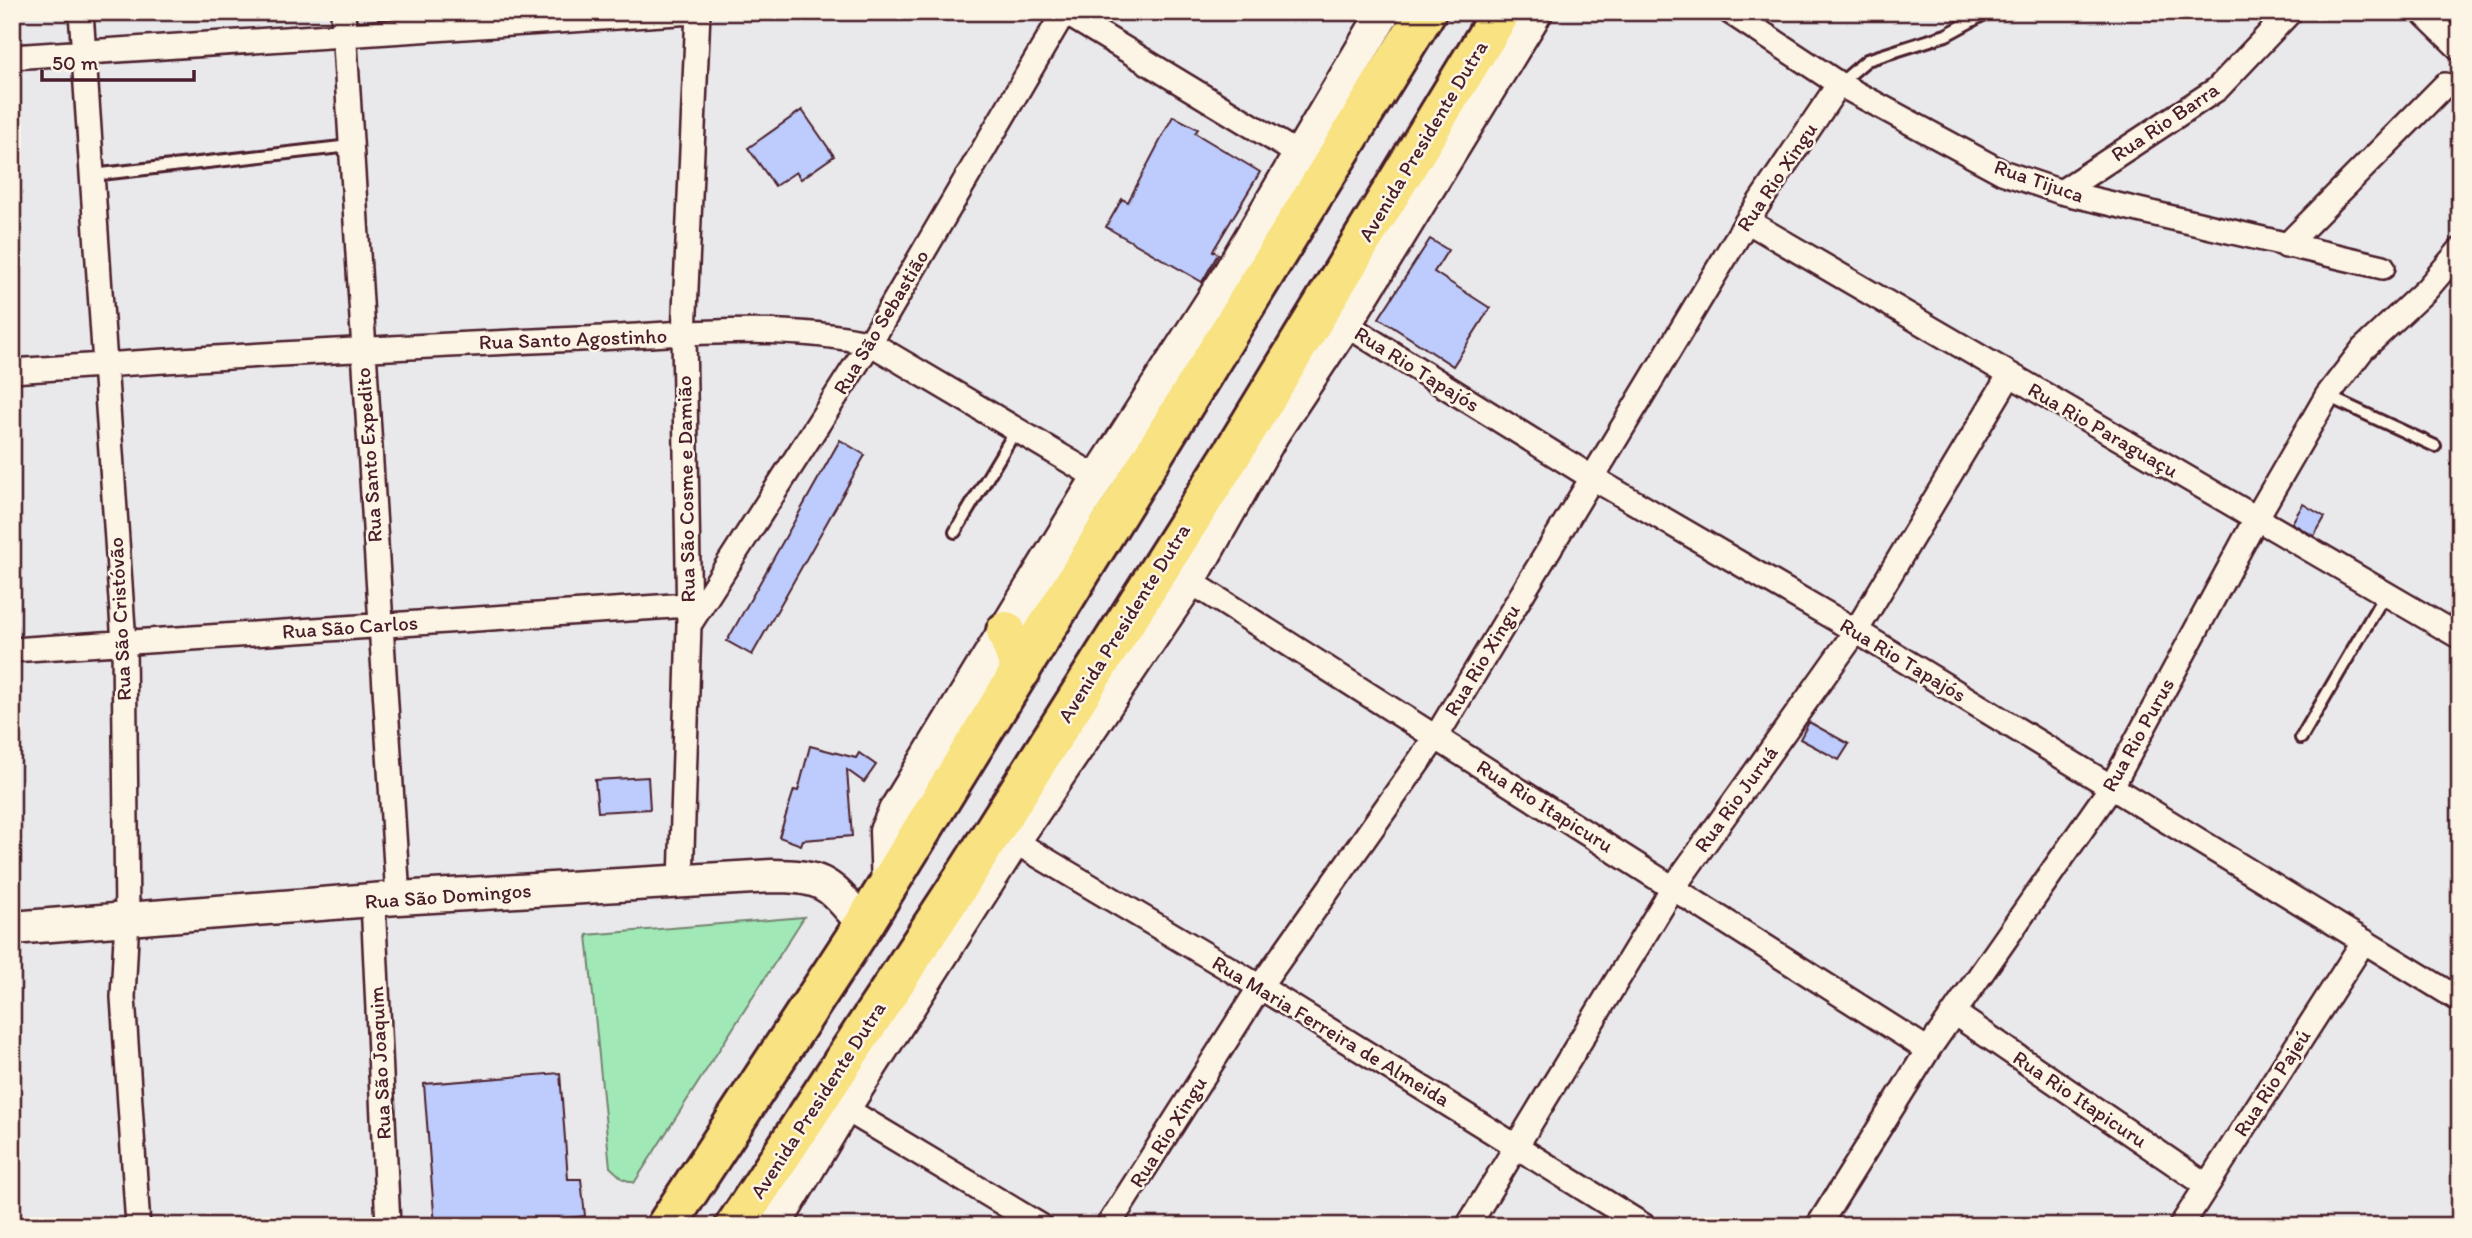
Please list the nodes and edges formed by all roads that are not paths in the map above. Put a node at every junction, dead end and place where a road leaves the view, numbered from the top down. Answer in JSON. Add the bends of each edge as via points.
{"nodes":[{"id":1,"x":81,"y":12,"type":"edge"},
{"id":2,"x":695,"y":12,"type":"edge"},
{"id":3,"x":1064,"y":12,"type":"edge"},
{"id":4,"x":1384,"y":12,"type":"edge"},
{"id":5,"x":1426,"y":12,"type":"edge"},
{"id":6,"x":1501,"y":12,"type":"edge"},
{"id":7,"x":1536,"y":12,"type":"edge"},
{"id":8,"x":1730,"y":12,"type":"edge"},
{"id":9,"x":1988,"y":12,"type":"edge"},
{"id":10,"x":2290,"y":12,"type":"edge"},
{"id":11,"x":2422,"y":12,"type":"edge"},
{"id":12,"x":343,"y":23,"type":"edge"},
{"id":13,"x":2460,"y":49,"type":"edge"},
{"id":14,"x":84,"y":51,"type":"junction"},
{"id":15,"x":12,"y":57,"type":"edge"},
{"id":16,"x":1839,"y":84,"type":"junction"},
{"id":17,"x":2445,"y":85,"type":"dead end"},
{"id":18,"x":350,"y":145,"type":"junction"},
{"id":19,"x":1300,"y":155,"type":"junction"},
{"id":20,"x":90,"y":175,"type":"junction"},
{"id":21,"x":2061,"y":192,"type":"junction"},
{"id":22,"x":1747,"y":221,"type":"junction"},
{"id":23,"x":2286,"y":246,"type":"junction"},
{"id":24,"x":2460,"y":250,"type":"edge"},
{"id":25,"x":2383,"y":267,"type":"dead end"},
{"id":26,"x":1345,"y":324,"type":"junction"},
{"id":27,"x":684,"y":335,"type":"junction"},
{"id":28,"x":870,"y":343,"type":"junction"},
{"id":29,"x":362,"y":348,"type":"junction"},
{"id":30,"x":103,"y":365,"type":"junction"},
{"id":31,"x":12,"y":371,"type":"edge"},
{"id":32,"x":2009,"y":376,"type":"junction"},
{"id":33,"x":2327,"y":396,"type":"junction"},
{"id":34,"x":1016,"y":430,"type":"junction"},
{"id":35,"x":1273,"y":433,"type":"junction"},
{"id":36,"x":2435,"y":446,"type":"dead end"},
{"id":37,"x":1232,"y":454,"type":"junction"},
{"id":38,"x":1591,"y":477,"type":"junction"},
{"id":39,"x":1098,"y":478,"type":"junction"},
{"id":40,"x":2257,"y":517,"type":"junction"},
{"id":41,"x":955,"y":532,"type":"dead end"},
{"id":42,"x":1176,"y":572,"type":"junction"},
{"id":43,"x":2385,"y":594,"type":"junction"},
{"id":44,"x":688,"y":615,"type":"junction"},
{"id":45,"x":381,"y":625,"type":"junction"},
{"id":46,"x":1006,"y":631,"type":"junction"},
{"id":47,"x":1856,"y":631,"type":"junction"},
{"id":48,"x":2460,"y":637,"type":"edge"},
{"id":49,"x":124,"y":643,"type":"junction"},
{"id":50,"x":12,"y":650,"type":"edge"},
{"id":51,"x":1021,"y":671,"type":"junction"},
{"id":52,"x":1436,"y":737,"type":"junction"},
{"id":53,"x":2301,"y":738,"type":"dead end"},
{"id":54,"x":2112,"y":786,"type":"junction"},
{"id":55,"x":1014,"y":842,"type":"junction"},
{"id":56,"x":963,"y":879,"type":"junction"},
{"id":57,"x":681,"y":882,"type":"junction"},
{"id":58,"x":888,"y":887,"type":"junction"},
{"id":59,"x":1673,"y":888,"type":"junction"},
{"id":60,"x":385,"y":899,"type":"junction"},
{"id":61,"x":127,"y":917,"type":"junction"},
{"id":62,"x":864,"y":925,"type":"junction"},
{"id":63,"x":12,"y":928,"type":"edge"},
{"id":64,"x":2364,"y":941,"type":"junction"},
{"id":65,"x":1260,"y":987,"type":"junction"},
{"id":66,"x":915,"y":998,"type":"junction"},
{"id":67,"x":2460,"y":1000,"type":"edge"},
{"id":68,"x":1954,"y":1013,"type":"junction"},
{"id":69,"x":1928,"y":1049,"type":"junction"},
{"id":70,"x":844,"y":1108,"type":"junction"},
{"id":71,"x":1519,"y":1146,"type":"junction"},
{"id":72,"x":796,"y":1160,"type":"junction"},
{"id":73,"x":2206,"y":1185,"type":"junction"},
{"id":74,"x":138,"y":1226,"type":"edge"},
{"id":75,"x":388,"y":1226,"type":"edge"},
{"id":76,"x":666,"y":1226,"type":"edge"},
{"id":77,"x":735,"y":1226,"type":"edge"},
{"id":78,"x":774,"y":1226,"type":"edge"},
{"id":79,"x":1041,"y":1226,"type":"edge"},
{"id":80,"x":1108,"y":1226,"type":"edge"},
{"id":81,"x":1468,"y":1226,"type":"edge"},
{"id":82,"x":1644,"y":1226,"type":"edge"},
{"id":83,"x":1818,"y":1226,"type":"edge"},
{"id":84,"x":2181,"y":1226,"type":"edge"}],
"edges":[{"from":1,"to":14,"type":"street","name":"Rua São Cristóvão"},
{"from":2,"to":12,"type":"street"},
{"from":2,"to":27,"type":"street","name":"Rua São Cosme e Damião"},
{"from":3,"to":19,"type":"street"},
{"from":3,"to":28,"type":"street","name":"Rua São Sebastião"},
{"from":4,"to":19,"type":"street"},
{"from":5,"to":51,"type":"highway"},
{"from":6,"to":37,"type":"highway","name":"Avenida Presidente Dutra"},
{"from":7,"to":26,"type":"street","name":"Avenida Presidente Dutra"},
{"from":8,"to":16,"type":"street","name":"Rua Tijuca"},
{"from":9,"to":16,"type":"lane","via":[[1946,35],[1867,60]]},
{"from":10,"to":21,"type":"street","name":"Rua Rio Barra","via":[[2217,89]]},
{"from":11,"to":13,"type":"street"},
{"from":12,"to":14,"type":"street"},
{"from":12,"to":18,"type":"street","name":"Rua Santo Expedito"},
{"from":14,"to":15,"type":"street"},
{"from":14,"to":20,"type":"street","name":"Rua São Cristóvão"},
{"from":16,"to":21,"type":"street","name":"Rua Tijuca","via":[[2002,172]]},
{"from":16,"to":22,"type":"street","name":"Rua Rio Xingu"},
{"from":17,"to":23,"type":"street"},
{"from":18,"to":20,"type":"lane"},
{"from":18,"to":29,"type":"street","name":"Rua Santo Expedito"},
{"from":19,"to":39,"type":"street"},
{"from":20,"to":30,"type":"street","name":"Rua São Cristóvão"},
{"from":21,"to":23,"type":"street","name":"Rua Tijuca"},
{"from":22,"to":32,"type":"street","name":"Rua Rio Paraguaçu"},
{"from":22,"to":38,"type":"street","name":"Rua Rio Xingu"},
{"from":23,"to":25,"type":"street","name":"Rua Tijuca"},
{"from":24,"to":33,"type":"street","name":"Rua Rio Purus","via":[[2427,289],[2363,349]]},
{"from":26,"to":35,"type":"street","name":"Avenida Presidente Dutra"},
{"from":26,"to":38,"type":"street","name":"Rua Rio Tapajós"},
{"from":27,"to":28,"type":"street","name":"Rua Santo Agostinho","via":[[798,332]]},
{"from":27,"to":29,"type":"street","name":"Rua Santo Agostinho"},
{"from":27,"to":44,"type":"street","name":"Rua São Cosme e Damião"},
{"from":28,"to":34,"type":"street","name":"Rua Santo Agostinho"},
{"from":28,"to":44,"type":"street","name":"Rua São Sebastião"},
{"from":29,"to":30,"type":"street","name":"Rua Santo Agostinho"},
{"from":29,"to":45,"type":"street","name":"Rua Santo Expedito"},
{"from":30,"to":31,"type":"street","name":"Rua Santo Agostinho"},
{"from":30,"to":49,"type":"street","name":"Rua São Cristóvão"},
{"from":32,"to":40,"type":"street","name":"Rua Rio Paraguaçu"},
{"from":32,"to":47,"type":"street","name":"Rua Rio Juruá"},
{"from":33,"to":36,"type":"lane"},
{"from":33,"to":40,"type":"street","name":"Rua Rio Purus"},
{"from":34,"to":39,"type":"street","name":"Rua Santo Agostinho"},
{"from":34,"to":41,"type":"lane"},
{"from":35,"to":37,"type":"highway"},
{"from":35,"to":42,"type":"street","name":"Avenida Presidente Dutra"},
{"from":37,"to":42,"type":"highway","name":"Avenida Presidente Dutra"},
{"from":38,"to":47,"type":"street","name":"Rua Rio Tapajós"},
{"from":38,"to":52,"type":"street","name":"Rua Rio Xingu"},
{"from":39,"to":46,"type":"street"},
{"from":40,"to":43,"type":"street","name":"Rua Rio Paraguaçu"},
{"from":40,"to":54,"type":"street","name":"Rua Rio Purus"},
{"from":42,"to":52,"type":"street","name":"Rua Rio Itapicuru"},
{"from":42,"to":55,"type":"street","name":"Avenida Presidente Dutra"},
{"from":42,"to":56,"type":"highway","name":"Avenida Presidente Dutra"},
{"from":43,"to":48,"type":"street","name":"Rua Rio Paraguaçu"},
{"from":43,"to":53,"type":"lane"},
{"from":44,"to":45,"type":"street","name":"Rua São Carlos"},
{"from":44,"to":57,"type":"street","name":"Rua São Cosme e Damião"},
{"from":45,"to":49,"type":"street","name":"Rua São Carlos"},
{"from":45,"to":60,"type":"street","name":"Rua Santo Expedito"},
{"from":46,"to":51,"type":"highway"},
{"from":46,"to":58,"type":"street","via":[[886,831]]},
{"from":47,"to":54,"type":"street","name":"Rua Rio Tapajós"},
{"from":47,"to":59,"type":"street","name":"Rua Rio Juruá"},
{"from":49,"to":50,"type":"street","name":"Rua São Carlos"},
{"from":49,"to":61,"type":"street","name":"Rua São Cristóvão"},
{"from":51,"to":58,"type":"highway"},
{"from":52,"to":59,"type":"street","name":"Rua Rio Itapicuru"},
{"from":52,"to":65,"type":"street","name":"Rua Rio Xingu"},
{"from":54,"to":64,"type":"street","name":"Rua Rio Tapajós"},
{"from":54,"to":68,"type":"street","name":"Rua Rio Purus"},
{"from":55,"to":65,"type":"street","name":"Rua Maria Ferreira de Almeida"},
{"from":55,"to":66,"type":"street","name":"Avenida Presidente Dutra"},
{"from":56,"to":66,"type":"highway"},
{"from":56,"to":72,"type":"highway","name":"Avenida Presidente Dutra"},
{"from":57,"to":60,"type":"street","name":"Rua São Domingos"},
{"from":57,"to":62,"type":"street","name":"Rua São Domingos","via":[[772,876],[812,880],[836,890]]},
{"from":58,"to":62,"type":"highway"},
{"from":59,"to":69,"type":"street","name":"Rua Rio Itapicuru"},
{"from":59,"to":71,"type":"street","name":"Rua Rio Juruá"},
{"from":60,"to":61,"type":"street","name":"Rua São Domingos"},
{"from":60,"to":75,"type":"street","name":"Rua São Joaquim"},
{"from":61,"to":63,"type":"street","name":"Rua São Domingos"},
{"from":61,"to":74,"type":"street","name":"Rua São Cristóvão","via":[[123,997]]},
{"from":62,"to":76,"type":"highway"},
{"from":64,"to":67,"type":"street","name":"Rua Rio Tapajós"},
{"from":64,"to":73,"type":"street","name":"Rua Rio Pajeú"},
{"from":65,"to":71,"type":"street","name":"Rua Maria Ferreira de Almeida"},
{"from":65,"to":80,"type":"street","name":"Rua Rio Xingu"},
{"from":66,"to":70,"type":"street","name":"Avenida Presidente Dutra"},
{"from":68,"to":69,"type":"street","name":"Rua Rio Purus"},
{"from":68,"to":73,"type":"street","name":"Rua Rio Itapicuru"},
{"from":69,"to":83,"type":"street","name":"Rua Rio Purus"},
{"from":70,"to":72,"type":"street","name":"Avenida Presidente Dutra"},
{"from":70,"to":79,"type":"street"},
{"from":71,"to":81,"type":"street","name":"Rua Rio Juruá"},
{"from":71,"to":82,"type":"street","name":"Rua Maria Ferreira de Almeida"},
{"from":72,"to":77,"type":"highway","name":"Avenida Presidente Dutra"},
{"from":72,"to":78,"type":"street","name":"Avenida Presidente Dutra"},
{"from":73,"to":84,"type":"street","name":"Rua Rio Pajeú"}]}
